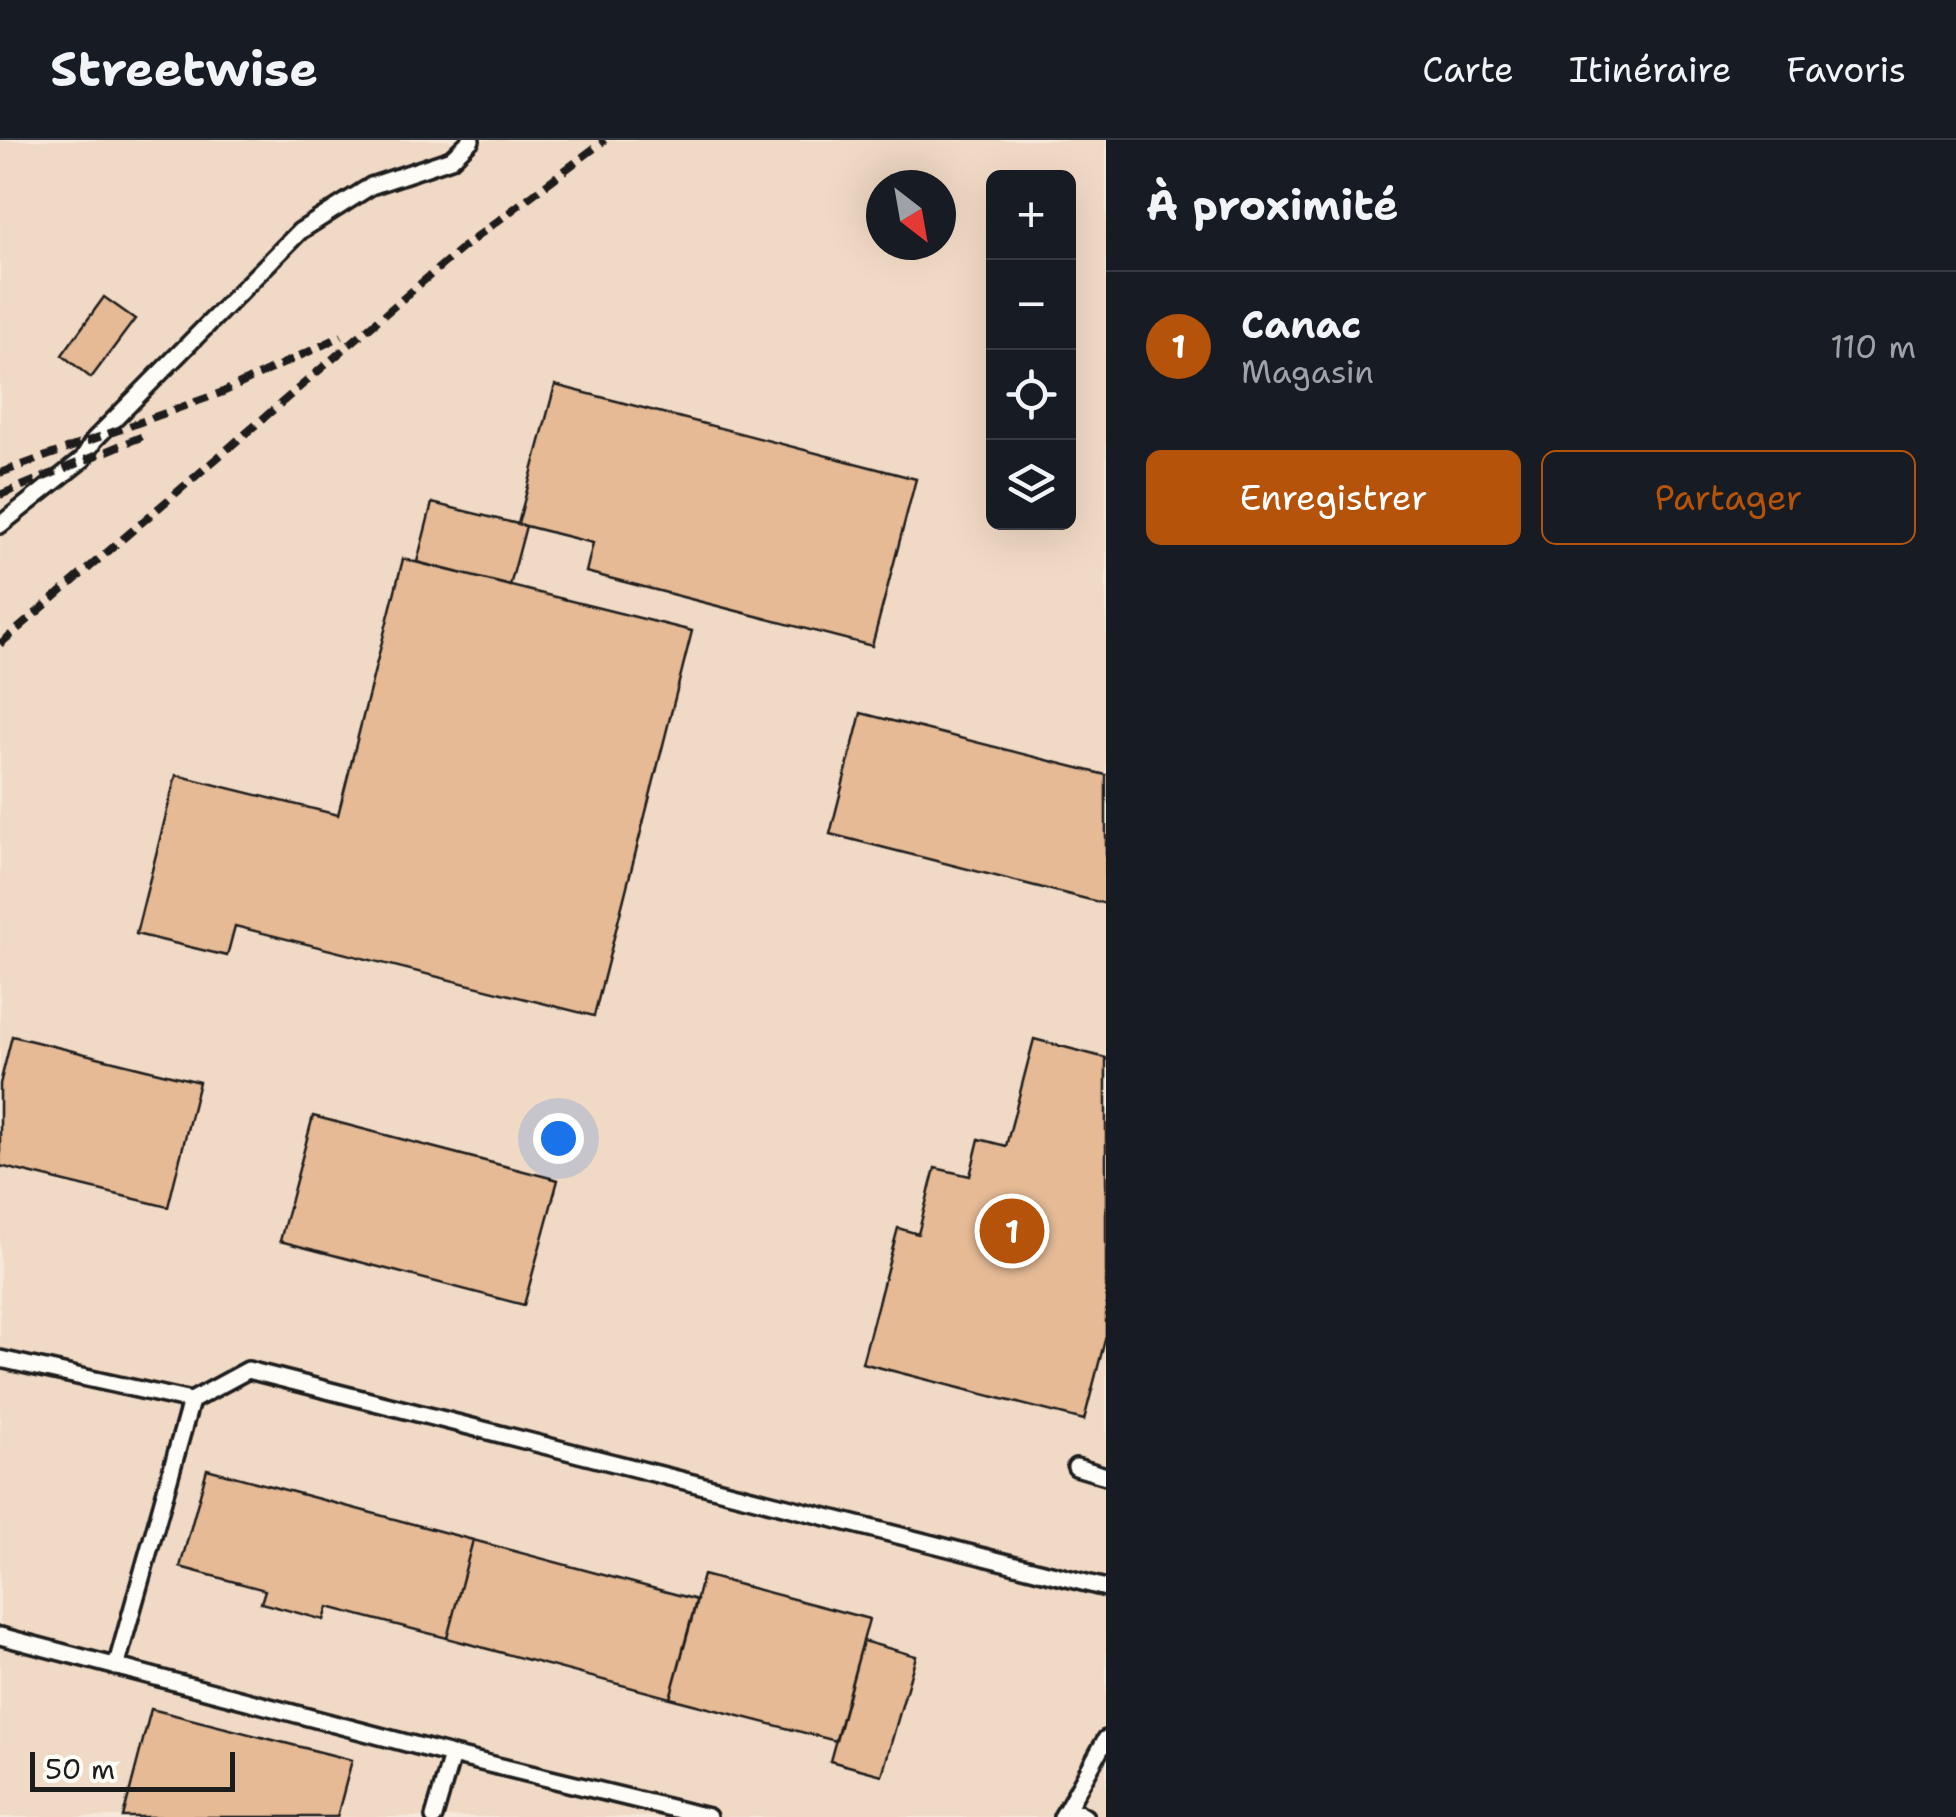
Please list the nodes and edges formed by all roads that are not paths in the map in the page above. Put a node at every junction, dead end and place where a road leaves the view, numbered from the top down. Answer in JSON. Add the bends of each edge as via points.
{"nodes":[{"id":1,"x":471,"y":140,"type":"edge"},
{"id":2,"x":0,"y":525,"type":"edge"},
{"id":3,"x":0,"y":1359,"type":"edge"},
{"id":4,"x":191,"y":1401,"type":"junction"},
{"id":5,"x":1076,"y":1467,"type":"dead end"},
{"id":6,"x":1106,"y":1476,"type":"edge"},
{"id":7,"x":1106,"y":1588,"type":"edge"},
{"id":8,"x":0,"y":1636,"type":"edge"},
{"id":9,"x":116,"y":1667,"type":"junction"},
{"id":10,"x":1106,"y":1739,"type":"edge"},
{"id":11,"x":452,"y":1755,"type":"junction"},
{"id":12,"x":1065,"y":1812,"type":"edge"},
{"id":13,"x":434,"y":1817,"type":"edge"},
{"id":14,"x":708,"y":1817,"type":"edge"},
{"id":15,"x":1084,"y":1817,"type":"edge"}],
"edges":[{"from":1,"to":2,"type":"lane","via":[[451,159],[371,186],[300,230],[83,458]]},
{"from":3,"to":4,"type":"lane"},
{"from":4,"to":7,"type":"lane","via":[[248,1370]]},
{"from":4,"to":9,"type":"lane"},
{"from":5,"to":6,"type":"lane"},
{"from":8,"to":9,"type":"lane"},
{"from":9,"to":11,"type":"lane"},
{"from":10,"to":12,"type":"lane"},
{"from":11,"to":13,"type":"lane"},
{"from":11,"to":14,"type":"lane"},
{"from":12,"to":15,"type":"lane"}]}
